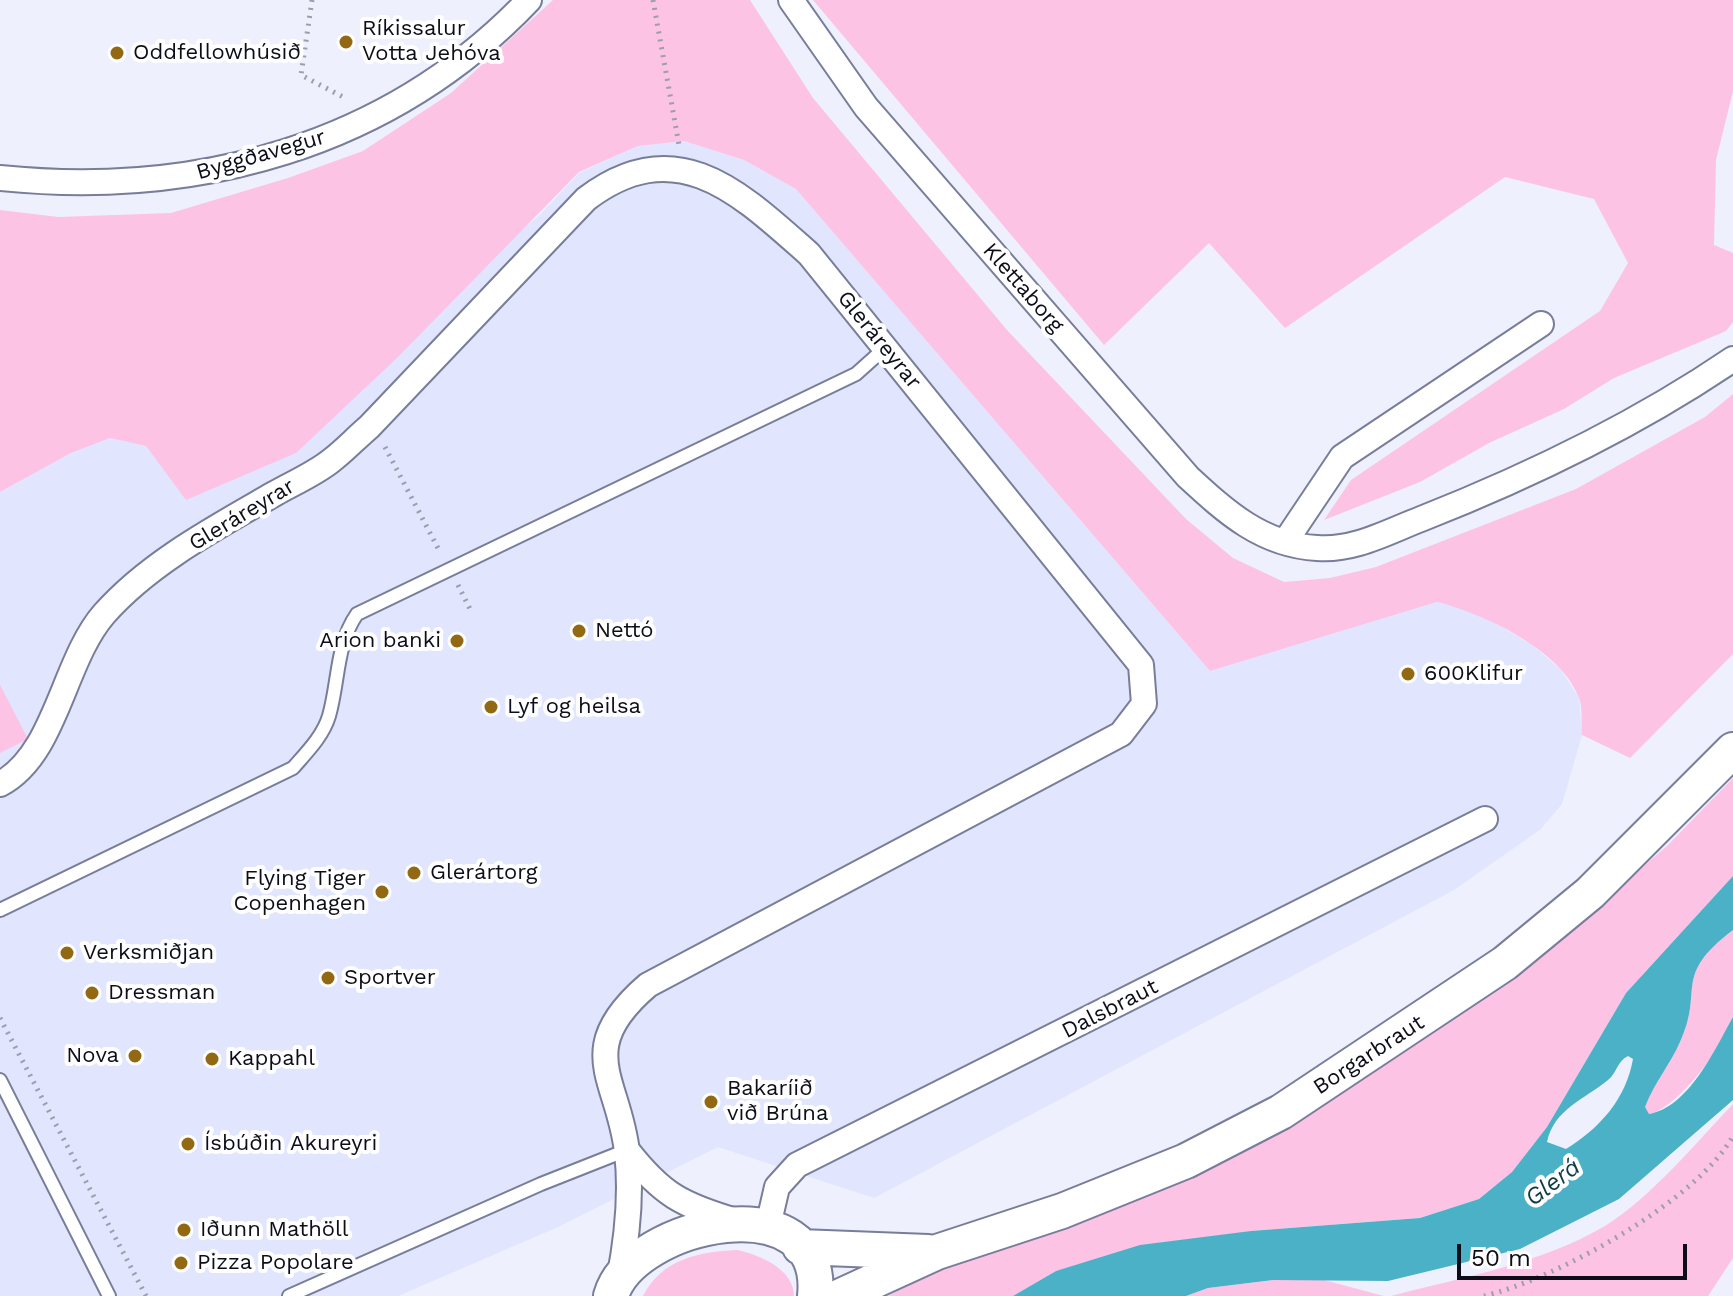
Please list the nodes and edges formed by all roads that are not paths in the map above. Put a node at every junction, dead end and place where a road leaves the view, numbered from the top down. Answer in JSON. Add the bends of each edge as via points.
{"nodes":[{"id":1,"x":529,"y":0,"type":"edge"},
{"id":2,"x":791,"y":0,"type":"edge"},
{"id":3,"x":0,"y":178,"type":"edge"},
{"id":4,"x":1541,"y":324,"type":"dead end"},
{"id":5,"x":885,"y":348,"type":"junction"},
{"id":6,"x":1733,"y":359,"type":"edge"},
{"id":7,"x":1285,"y":542,"type":"junction"},
{"id":8,"x":1733,"y":750,"type":"edge"},
{"id":9,"x":0,"y":784,"type":"edge"},
{"id":10,"x":1485,"y":819,"type":"dead end"},
{"id":11,"x":0,"y":910,"type":"edge"},
{"id":12,"x":0,"y":1080,"type":"edge"},
{"id":13,"x":627,"y":1150,"type":"junction"},
{"id":14,"x":755,"y":1224,"type":"junction"},
{"id":15,"x":800,"y":1247,"type":"junction"},
{"id":16,"x":937,"y":1252,"type":"junction"},
{"id":17,"x":615,"y":1289,"type":"edge"},
{"id":18,"x":109,"y":1296,"type":"edge"},
{"id":19,"x":289,"y":1296,"type":"edge"},
{"id":20,"x":815,"y":1296,"type":"edge"},
{"id":21,"x":841,"y":1296,"type":"edge"}],
"edges":[{"from":1,"to":3,"type":"street","name":"Byggðavegur","via":[[421,88],[371,117],[283,154],[143,182]]},
{"from":2,"to":7,"type":"street","name":"Klettaborg","via":[[866,107],[1188,477],[1237,522]]},
{"from":4,"to":7,"type":"street","via":[[1342,457]]},
{"from":5,"to":9,"type":"street","name":"Gleráreyrar","via":[[809,254],[730,188],[698,173],[660,168],[612,182],[547,236],[428,366],[330,462],[213,529],[147,575],[106,612],[83,640],[38,744],[24,765]]},
{"from":5,"to":11,"type":"lane","via":[[856,374],[357,614],[345,632],[329,717],[293,768]]},
{"from":5,"to":13,"type":"street","name":"Gleráreyrar","via":[[1141,665],[1144,704],[1121,734],[662,977],[629,1001],[606,1045],[605,1075]]},
{"from":6,"to":7,"type":"street","name":"Klettaborg","via":[[1666,404],[1497,489],[1347,548]]},
{"from":8,"to":16,"type":"street","name":"Borgarbraut","via":[[1590,893],[1505,963],[1281,1112],[1186,1161],[1062,1211]]},
{"from":10,"to":14,"type":"street","name":"Dalsbraut","via":[[797,1165]]},
{"from":12,"to":18,"type":"lane"},
{"from":13,"to":14,"type":"street","name":"Gleráreyrar","via":[[645,1174],[688,1207]]},
{"from":13,"to":17,"type":"street","name":"Gleráreyrar","via":[[628,1220]]},
{"from":13,"to":19,"type":"lane"},
{"from":14,"to":15,"type":"street","via":[[788,1235]]},
{"from":14,"to":17,"type":"street","via":[[674,1238],[649,1253]]},
{"from":15,"to":16,"type":"street","name":"Borgarbraut"},
{"from":15,"to":20,"type":"street","via":[[812,1261]]},
{"from":16,"to":21,"type":"street","name":"Borgarbraut"}]}
